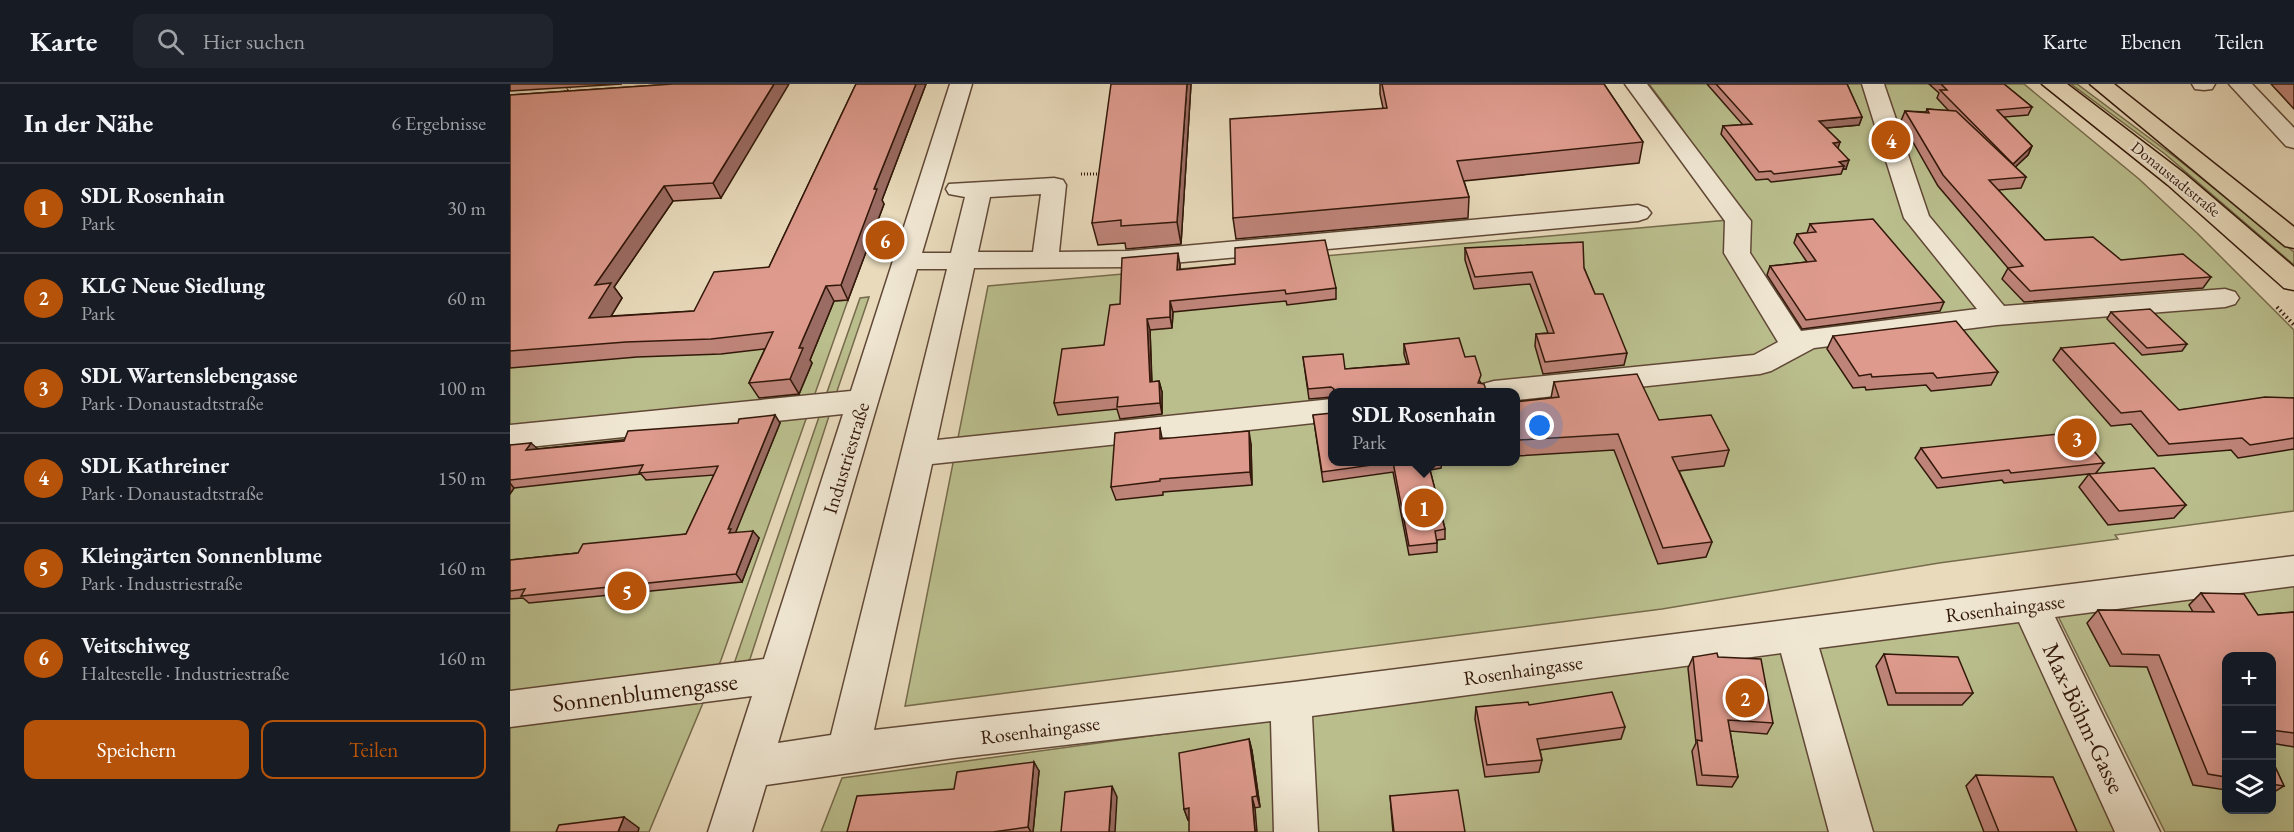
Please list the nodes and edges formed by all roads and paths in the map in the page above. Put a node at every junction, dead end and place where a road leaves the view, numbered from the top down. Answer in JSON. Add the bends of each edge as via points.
{"nodes":[{"id":1,"x":573,"y":84,"type":"edge"},
{"id":2,"x":961,"y":84,"type":"edge"},
{"id":3,"x":1636,"y":84,"type":"edge"},
{"id":4,"x":1873,"y":84,"type":"edge"},
{"id":5,"x":2053,"y":84,"type":"edge"},
{"id":6,"x":2101,"y":84,"type":"edge"},
{"id":7,"x":2240,"y":84,"type":"edge"},
{"id":8,"x":560,"y":97,"type":"edge"},
{"id":9,"x":2294,"y":141,"type":"edge"},
{"id":10,"x":929,"y":189,"type":"junction"},
{"id":11,"x":979,"y":189,"type":"junction"},
{"id":12,"x":1638,"y":213,"type":"dead end"},
{"id":13,"x":2294,"y":240,"type":"edge"},
{"id":14,"x":1045,"y":260,"type":"junction"},
{"id":15,"x":906,"y":261,"type":"junction"},
{"id":16,"x":962,"y":261,"type":"junction"},
{"id":17,"x":2294,"y":282,"type":"edge"},
{"id":18,"x":2225,"y":298,"type":"dead end"},
{"id":19,"x":1997,"y":316,"type":"junction"},
{"id":20,"x":1795,"y":345,"type":"junction"},
{"id":21,"x":1520,"y":390,"type":"edge"},
{"id":22,"x":863,"y":401,"type":"junction"},
{"id":23,"x":1328,"y":410,"type":"edge"},
{"id":24,"x":510,"y":436,"type":"edge"},
{"id":25,"x":917,"y":454,"type":"junction"},
{"id":26,"x":2294,"y":571,"type":"edge"},
{"id":27,"x":2030,"y":604,"type":"junction"},
{"id":28,"x":1795,"y":634,"type":"junction"},
{"id":29,"x":780,"y":675,"type":"junction"},
{"id":30,"x":1291,"y":701,"type":"junction"},
{"id":31,"x":510,"y":709,"type":"edge"},
{"id":32,"x":848,"y":753,"type":"junction"},
{"id":33,"x":751,"y":767,"type":"junction"},
{"id":34,"x":730,"y":832,"type":"edge"},
{"id":35,"x":1296,"y":832,"type":"edge"},
{"id":36,"x":1851,"y":832,"type":"edge"},
{"id":37,"x":2138,"y":832,"type":"edge"}],
"edges":[{"from":1,"to":8,"type":"path"},
{"from":2,"to":10,"type":"street","name":"Industriestraße"},
{"from":3,"to":20,"type":"street","via":[[1738,221],[1737,253]]},
{"from":4,"to":19,"type":"street","via":[[1917,218]]},
{"from":5,"to":17,"type":"main road","name":"Donaustadtstraße","via":[[2228,221]]},
{"from":6,"to":13,"type":"main road","name":"Donaustadtstraße"},
{"from":7,"to":9,"type":"street"},
{"from":10,"to":11,"type":"street"},
{"from":10,"to":15,"type":"street","name":"Industriestraße"},
{"from":11,"to":14,"type":"street","via":[[1054,185]]},
{"from":11,"to":16,"type":"street"},
{"from":12,"to":14,"type":"street","via":[[1128,259]]},
{"from":14,"to":16,"type":"street"},
{"from":15,"to":16,"type":"street"},
{"from":15,"to":22,"type":"street","name":"Industriestraße"},
{"from":16,"to":25,"type":"street"},
{"from":18,"to":19,"type":"street"},
{"from":19,"to":20,"type":"street","via":[[1808,339]]},
{"from":20,"to":21,"type":"street","via":[[1760,364]]},
{"from":22,"to":24,"type":"street"},
{"from":22,"to":29,"type":"street","name":"Industriestraße"},
{"from":23,"to":25,"type":"street"},
{"from":25,"to":32,"type":"street"},
{"from":26,"to":27,"type":"street","name":"Rosenhaingasse"},
{"from":27,"to":28,"type":"street","name":"Rosenhaingasse"},
{"from":27,"to":37,"type":"street","name":"Max-Böhm-Gasse"},
{"from":28,"to":30,"type":"street","name":"Rosenhaingasse"},
{"from":28,"to":36,"type":"street"},
{"from":29,"to":31,"type":"street","name":"Sonnenblumengasse"},
{"from":29,"to":33,"type":"street","name":"Industriestraße"},
{"from":30,"to":32,"type":"street","name":"Rosenhaingasse"},
{"from":30,"to":35,"type":"street"},
{"from":32,"to":33,"type":"street","name":"Rosenhaingasse"},
{"from":33,"to":34,"type":"street","name":"Industriestraße"}]}
